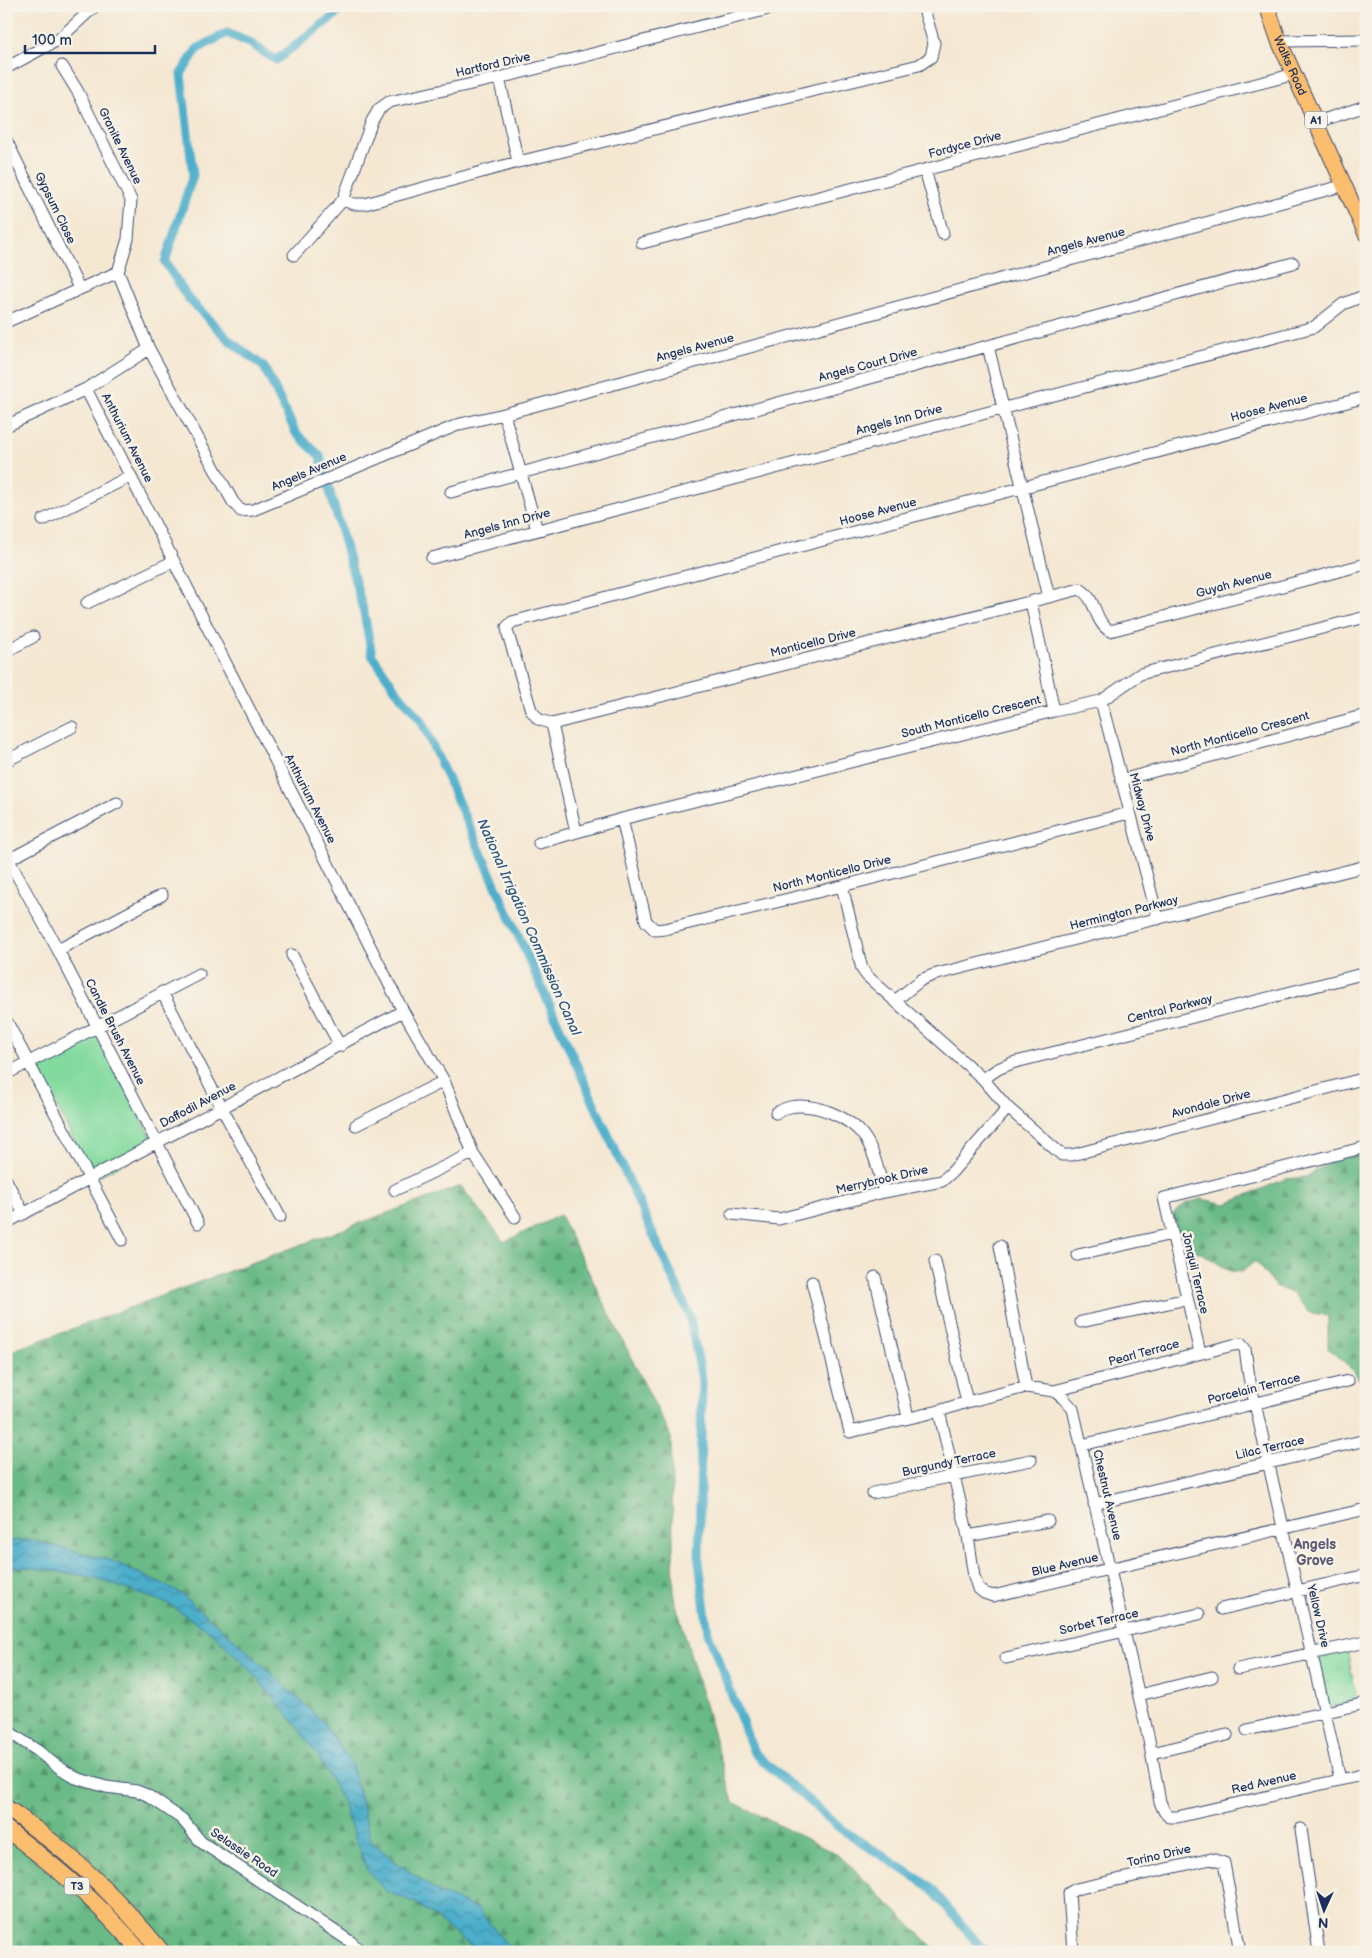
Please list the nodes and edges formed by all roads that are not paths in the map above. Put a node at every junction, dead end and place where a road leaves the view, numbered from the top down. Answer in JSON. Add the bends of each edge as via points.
{"nodes":[{"id":1,"x":95,"y":6,"type":"edge"},
{"id":2,"x":780,"y":6,"type":"edge"},
{"id":3,"x":923,"y":6,"type":"edge"},
{"id":4,"x":1267,"y":6,"type":"edge"},
{"id":5,"x":1366,"y":40,"type":"edge"},
{"id":6,"x":1279,"y":41,"type":"junction"},
{"id":7,"x":62,"y":66,"type":"dead end"},
{"id":8,"x":6,"y":68,"type":"edge"},
{"id":9,"x":1295,"y":74,"type":"junction"},
{"id":10,"x":499,"y":78,"type":"junction"},
{"id":11,"x":1366,"y":106,"type":"edge"},
{"id":12,"x":1317,"y":122,"type":"junction"},
{"id":13,"x":6,"y":140,"type":"edge"},
{"id":14,"x":518,"y":162,"type":"junction"},
{"id":15,"x":925,"y":170,"type":"junction"},
{"id":16,"x":1345,"y":186,"type":"junction"},
{"id":17,"x":343,"y":200,"type":"junction"},
{"id":18,"x":943,"y":234,"type":"dead end"},
{"id":19,"x":1366,"y":234,"type":"edge"},
{"id":20,"x":642,"y":243,"type":"dead end"},
{"id":21,"x":294,"y":255,"type":"dead end"},
{"id":22,"x":1293,"y":263,"type":"dead end"},
{"id":23,"x":118,"y":272,"type":"junction"},
{"id":24,"x":79,"y":288,"type":"junction"},
{"id":25,"x":1366,"y":295,"type":"edge"},
{"id":26,"x":6,"y":308,"type":"edge"},
{"id":27,"x":9,"y":320,"type":"edge"},
{"id":28,"x":988,"y":346,"type":"junction"},
{"id":29,"x":149,"y":349,"type":"junction"},
{"id":30,"x":86,"y":389,"type":"junction"},
{"id":31,"x":1366,"y":396,"type":"edge"},
{"id":32,"x":1003,"y":407,"type":"junction"},
{"id":33,"x":504,"y":414,"type":"junction"},
{"id":34,"x":6,"y":426,"type":"edge"},
{"id":35,"x":521,"y":473,"type":"junction"},
{"id":36,"x":131,"y":476,"type":"junction"},
{"id":37,"x":1022,"y":487,"type":"junction"},
{"id":38,"x":451,"y":492,"type":"dead end"},
{"id":39,"x":43,"y":520,"type":"dead end"},
{"id":40,"x":537,"y":530,"type":"junction"},
{"id":41,"x":432,"y":558,"type":"dead end"},
{"id":42,"x":174,"y":561,"type":"junction"},
{"id":43,"x":1366,"y":564,"type":"edge"},
{"id":44,"x":1080,"y":589,"type":"joint"},
{"id":45,"x":1049,"y":597,"type":"junction"},
{"id":46,"x":1031,"y":602,"type":"junction"},
{"id":47,"x":87,"y":603,"type":"dead end"},
{"id":48,"x":1366,"y":617,"type":"edge"},
{"id":49,"x":33,"y":637,"type":"dead end"},
{"id":50,"x":6,"y":651,"type":"edge"},
{"id":51,"x":1101,"y":701,"type":"junction"},
{"id":52,"x":1054,"y":711,"type":"junction"},
{"id":53,"x":1366,"y":715,"type":"edge"},
{"id":54,"x":552,"y":724,"type":"junction"},
{"id":55,"x":72,"y":727,"type":"dead end"},
{"id":56,"x":6,"y":761,"type":"edge"},
{"id":57,"x":1121,"y":780,"type":"junction"},
{"id":58,"x":117,"y":803,"type":"dead end"},
{"id":59,"x":1129,"y":813,"type":"junction"},
{"id":60,"x":622,"y":819,"type":"junction"},
{"id":61,"x":576,"y":832,"type":"junction"},
{"id":62,"x":539,"y":843,"type":"dead end"},
{"id":63,"x":7,"y":859,"type":"edge"},
{"id":64,"x":1366,"y":866,"type":"edge"},
{"id":65,"x":842,"y":886,"type":"junction"},
{"id":66,"x":162,"y":895,"type":"dead end"},
{"id":67,"x":1158,"y":919,"type":"junction"},
{"id":68,"x":58,"y":950,"type":"junction"},
{"id":69,"x":292,"y":955,"type":"dead end"},
{"id":70,"x":1366,"y":973,"type":"edge"},
{"id":71,"x":199,"y":974,"type":"dead end"},
{"id":72,"x":162,"y":992,"type":"junction"},
{"id":73,"x":896,"y":1000,"type":"junction"},
{"id":74,"x":403,"y":1011,"type":"junction"},
{"id":75,"x":6,"y":1020,"type":"edge"},
{"id":76,"x":96,"y":1026,"type":"junction"},
{"id":77,"x":340,"y":1046,"type":"junction"},
{"id":78,"x":28,"y":1062,"type":"junction"},
{"id":79,"x":6,"y":1074,"type":"edge"},
{"id":80,"x":1366,"y":1078,"type":"edge"},
{"id":81,"x":983,"y":1079,"type":"junction"},
{"id":82,"x":444,"y":1081,"type":"junction"},
{"id":83,"x":222,"y":1108,"type":"junction"},
{"id":84,"x":1008,"y":1108,"type":"junction"},
{"id":85,"x":776,"y":1113,"type":"dead end"},
{"id":86,"x":356,"y":1125,"type":"dead end"},
{"id":87,"x":156,"y":1142,"type":"junction"},
{"id":88,"x":1366,"y":1147,"type":"edge"},
{"id":89,"x":473,"y":1154,"type":"junction"},
{"id":90,"x":89,"y":1179,"type":"junction"},
{"id":91,"x":6,"y":1180,"type":"edge"},
{"id":92,"x":395,"y":1190,"type":"dead end"},
{"id":93,"x":884,"y":1192,"type":"junction"},
{"id":94,"x":24,"y":1214,"type":"junction"},
{"id":95,"x":732,"y":1214,"type":"dead end"},
{"id":96,"x":280,"y":1217,"type":"dead end"},
{"id":97,"x":515,"y":1217,"type":"dead end"},
{"id":98,"x":6,"y":1222,"type":"edge"},
{"id":99,"x":198,"y":1223,"type":"dead end"},
{"id":100,"x":1172,"y":1234,"type":"junction"},
{"id":101,"x":122,"y":1240,"type":"dead end"},
{"id":102,"x":1000,"y":1246,"type":"dead end"},
{"id":103,"x":1078,"y":1255,"type":"dead end"},
{"id":104,"x":935,"y":1261,"type":"dead end"},
{"id":105,"x":875,"y":1277,"type":"dead end"},
{"id":106,"x":812,"y":1282,"type":"dead end"},
{"id":107,"x":1187,"y":1299,"type":"junction"},
{"id":108,"x":1081,"y":1322,"type":"dead end"},
{"id":109,"x":1241,"y":1344,"type":"joint"},
{"id":110,"x":1200,"y":1353,"type":"junction"},
{"id":111,"x":1348,"y":1381,"type":"dead end"},
{"id":112,"x":1026,"y":1387,"type":"junction"},
{"id":113,"x":1054,"y":1391,"type":"junction"},
{"id":114,"x":967,"y":1402,"type":"junction"},
{"id":115,"x":1255,"y":1403,"type":"junction"},
{"id":116,"x":939,"y":1411,"type":"junction"},
{"id":117,"x":908,"y":1417,"type":"junction"},
{"id":118,"x":1366,"y":1440,"type":"edge"},
{"id":119,"x":1082,"y":1445,"type":"junction"},
{"id":120,"x":1031,"y":1460,"type":"dead end"},
{"id":121,"x":1268,"y":1463,"type":"junction"},
{"id":122,"x":955,"y":1476,"type":"junction"},
{"id":123,"x":873,"y":1493,"type":"dead end"},
{"id":124,"x":1094,"y":1504,"type":"junction"},
{"id":125,"x":1366,"y":1509,"type":"edge"},
{"id":126,"x":1048,"y":1521,"type":"dead end"},
{"id":127,"x":1283,"y":1528,"type":"junction"},
{"id":128,"x":968,"y":1536,"type":"junction"},
{"id":129,"x":1110,"y":1568,"type":"junction"},
{"id":130,"x":1366,"y":1575,"type":"edge"},
{"id":131,"x":1298,"y":1591,"type":"junction"},
{"id":132,"x":1221,"y":1609,"type":"dead end"},
{"id":133,"x":1199,"y":1614,"type":"dead end"},
{"id":134,"x":1124,"y":1630,"type":"junction"},
{"id":135,"x":1366,"y":1642,"type":"edge"},
{"id":136,"x":1312,"y":1655,"type":"junction"},
{"id":137,"x":1006,"y":1658,"type":"dead end"},
{"id":138,"x":1238,"y":1669,"type":"dead end"},
{"id":139,"x":1212,"y":1676,"type":"dead end"},
{"id":140,"x":1139,"y":1695,"type":"junction"},
{"id":141,"x":1366,"y":1703,"type":"edge"},
{"id":142,"x":1324,"y":1712,"type":"junction"},
{"id":143,"x":6,"y":1730,"type":"edge"},
{"id":144,"x":1247,"y":1730,"type":"dead end"},
{"id":145,"x":1227,"y":1735,"type":"dead end"},
{"id":146,"x":1152,"y":1753,"type":"junction"},
{"id":147,"x":1366,"y":1774,"type":"edge"},
{"id":148,"x":1340,"y":1779,"type":"junction"},
{"id":149,"x":6,"y":1808,"type":"edge"},
{"id":150,"x":1169,"y":1816,"type":"joint"},
{"id":151,"x":6,"y":1829,"type":"edge"},
{"id":152,"x":1301,"y":1829,"type":"dead end"},
{"id":153,"x":69,"y":1854,"type":"junction"},
{"id":154,"x":140,"y":1952,"type":"edge"},
{"id":155,"x":162,"y":1952,"type":"edge"},
{"id":156,"x":174,"y":1952,"type":"edge"},
{"id":157,"x":361,"y":1952,"type":"edge"},
{"id":158,"x":1073,"y":1952,"type":"edge"},
{"id":159,"x":1240,"y":1952,"type":"edge"},
{"id":160,"x":1320,"y":1952,"type":"edge"}],
"edges":[{"from":1,"to":8,"type":"street","via":[[58,40]]},
{"from":2,"to":10,"type":"street","name":"Hartford Drive"},
{"from":3,"to":14,"type":"street","via":[[934,43],[931,57],[919,65]]},
{"from":4,"to":6,"type":"main road","name":"Walks Road","number":"A1"},
{"from":5,"to":6,"type":"street"},
{"from":6,"to":9,"type":"main road","name":"Walks Road","number":"A1"},
{"from":7,"to":23,"type":"street","name":"Granite Avenue","via":[[131,200],[128,239]]},
{"from":9,"to":12,"type":"main road","name":"Walks Road","number":"A1"},
{"from":9,"to":15,"type":"street","name":"Fordyce Drive"},
{"from":10,"to":14,"type":"street"},
{"from":10,"to":17,"type":"street","name":"Hartford Drive","via":[[389,102],[379,109]]},
{"from":11,"to":12,"type":"street"},
{"from":12,"to":16,"type":"main road","name":"Walks Road","number":"A1"},
{"from":13,"to":24,"type":"street","name":"Gypsum Close"},
{"from":14,"to":17,"type":"street","via":[[365,204]]},
{"from":15,"to":18,"type":"street"},
{"from":15,"to":20,"type":"street","name":"Fordyce Drive"},
{"from":16,"to":19,"type":"main road","name":"Walks Road","number":"A1"},
{"from":16,"to":33,"type":"street","name":"Angels Avenue"},
{"from":17,"to":21,"type":"street","name":"Hartford Drive"},
{"from":22,"to":28,"type":"street","name":"Angels Court Drive"},
{"from":23,"to":24,"type":"street"},
{"from":23,"to":29,"type":"street"},
{"from":24,"to":27,"type":"street"},
{"from":25,"to":32,"type":"street","name":"Angels Inn Drive","via":[[1343,304],[1314,327]]},
{"from":26,"to":27,"type":"street"},
{"from":28,"to":32,"type":"street"},
{"from":28,"to":35,"type":"street","name":"Angels Court Drive"},
{"from":29,"to":30,"type":"street"},
{"from":29,"to":33,"type":"street","name":"Angels Avenue","via":[[233,502],[242,511],[253,510],[460,424]]},
{"from":30,"to":34,"type":"street"},
{"from":30,"to":36,"type":"street","name":"Anthurium Avenue"},
{"from":31,"to":37,"type":"street","name":"Hoose Avenue"},
{"from":32,"to":37,"type":"street"},
{"from":32,"to":40,"type":"street","name":"Angels Inn Drive"},
{"from":33,"to":35,"type":"street"},
{"from":35,"to":38,"type":"street","name":"Angels Court Drive"},
{"from":35,"to":40,"type":"street"},
{"from":36,"to":39,"type":"street"},
{"from":36,"to":42,"type":"street","name":"Anthurium Avenue"},
{"from":37,"to":45,"type":"street"},
{"from":37,"to":54,"type":"street","name":"Hoose Avenue","via":[[512,622],[507,627],[508,634],[531,710],[538,719]]},
{"from":40,"to":41,"type":"street","name":"Angels Inn Drive"},
{"from":42,"to":47,"type":"street"},
{"from":42,"to":74,"type":"street","name":"Anthurium Avenue"},
{"from":43,"to":44,"type":"street","name":"Guyah Avenue","via":[[1110,631],[1104,627],[1088,593]]},
{"from":44,"to":45,"type":"street","name":"Monticello Drive"},
{"from":45,"to":46,"type":"street","name":"Monticello Drive"},
{"from":46,"to":52,"type":"street"},
{"from":46,"to":54,"type":"street","name":"Monticello Drive"},
{"from":48,"to":51,"type":"street","name":"South Monticello Crescent","via":[[1140,674]]},
{"from":49,"to":50,"type":"street"},
{"from":51,"to":52,"type":"street","name":"South Monticello Crescent"},
{"from":51,"to":57,"type":"street","name":"Midway Drive"},
{"from":52,"to":60,"type":"street","name":"South Monticello Crescent"},
{"from":53,"to":57,"type":"street","name":"North Monticello Crescent"},
{"from":54,"to":61,"type":"street"},
{"from":55,"to":56,"type":"street"},
{"from":57,"to":59,"type":"street","name":"Midway Drive"},
{"from":58,"to":63,"type":"street"},
{"from":59,"to":65,"type":"street","name":"North Monticello Drive"},
{"from":59,"to":67,"type":"street","name":"Midway Drive"},
{"from":60,"to":61,"type":"street","name":"South Monticello Crescent"},
{"from":60,"to":65,"type":"street","name":"North Monticello Drive","via":[[646,921],[655,930]]},
{"from":61,"to":62,"type":"street","name":"South Monticello Crescent"},
{"from":63,"to":68,"type":"street","name":"Candle Brush Avenue"},
{"from":64,"to":67,"type":"street","name":"Hermington Parkway"},
{"from":65,"to":73,"type":"street","via":[[862,969]]},
{"from":66,"to":68,"type":"street"},
{"from":67,"to":73,"type":"street","name":"Hermington Parkway","via":[[933,975],[920,980]]},
{"from":68,"to":76,"type":"street","name":"Candle Brush Avenue"},
{"from":69,"to":77,"type":"street"},
{"from":70,"to":81,"type":"street","name":"Central Parkway","via":[[1012,1063]]},
{"from":71,"to":72,"type":"street"},
{"from":72,"to":76,"type":"street"},
{"from":72,"to":83,"type":"street"},
{"from":73,"to":81,"type":"street"},
{"from":74,"to":77,"type":"street","name":"Daffodil Avenue"},
{"from":74,"to":82,"type":"street","name":"Anthurium Avenue"},
{"from":75,"to":78,"type":"street"},
{"from":76,"to":78,"type":"street"},
{"from":76,"to":87,"type":"street","name":"Candle Brush Avenue"},
{"from":77,"to":83,"type":"street","name":"Daffodil Avenue"},
{"from":78,"to":79,"type":"street"},
{"from":78,"to":90,"type":"street"},
{"from":80,"to":84,"type":"street","name":"Avondale Drive","via":[[1072,1155],[1062,1155]]},
{"from":81,"to":84,"type":"street"},
{"from":82,"to":86,"type":"street"},
{"from":82,"to":89,"type":"street","name":"Anthurium Avenue"},
{"from":83,"to":87,"type":"street","name":"Daffodil Avenue"},
{"from":83,"to":96,"type":"street"},
{"from":84,"to":93,"type":"street","name":"Merrybrook Drive","via":[[942,1181]]},
{"from":85,"to":93,"type":"street","via":[[790,1107],[809,1106],[845,1120],[864,1136]]},
{"from":87,"to":90,"type":"street","name":"Daffodil Avenue"},
{"from":87,"to":99,"type":"street","name":"Candle Brush Avenue"},
{"from":88,"to":100,"type":"street","name":"Jonquil Terrace","via":[[1164,1198]]},
{"from":89,"to":92,"type":"street"},
{"from":89,"to":97,"type":"street","name":"Anthurium Avenue"},
{"from":90,"to":94,"type":"street","name":"Daffodil Avenue"},
{"from":90,"to":101,"type":"street"},
{"from":91,"to":94,"type":"street"},
{"from":93,"to":95,"type":"street","name":"Merrybrook Drive","via":[[778,1220]]},
{"from":94,"to":98,"type":"street","name":"Daffodil Avenue"},
{"from":100,"to":103,"type":"street"},
{"from":100,"to":107,"type":"street","name":"Jonquil Terrace"},
{"from":102,"to":112,"type":"street"},
{"from":104,"to":114,"type":"street"},
{"from":105,"to":117,"type":"street"},
{"from":106,"to":117,"type":"street","via":[[850,1432]]},
{"from":107,"to":108,"type":"street"},
{"from":107,"to":110,"type":"street","name":"Jonquil Terrace"},
{"from":109,"to":110,"type":"street","name":"Pearl Terrace"},
{"from":109,"to":115,"type":"street","name":"Yellow Drive","via":[[1245,1349]]},
{"from":110,"to":113,"type":"street","name":"Pearl Terrace"},
{"from":111,"to":115,"type":"street","name":"Porcelain Terrace"},
{"from":112,"to":113,"type":"street"},
{"from":112,"to":114,"type":"street"},
{"from":113,"to":119,"type":"street","name":"Chestnut Avenue","via":[[1072,1409]]},
{"from":114,"to":116,"type":"street"},
{"from":115,"to":119,"type":"street","name":"Porcelain Terrace"},
{"from":115,"to":121,"type":"street","name":"Yellow Drive"},
{"from":116,"to":117,"type":"street"},
{"from":116,"to":122,"type":"street","name":"Blue Avenue"},
{"from":118,"to":121,"type":"street","name":"Lilac Terrace"},
{"from":119,"to":124,"type":"street","name":"Chestnut Avenue"},
{"from":120,"to":122,"type":"street","name":"Burgundy Terrace"},
{"from":121,"to":124,"type":"street","name":"Lilac Terrace"},
{"from":121,"to":127,"type":"street","name":"Yellow Drive"},
{"from":122,"to":123,"type":"street","name":"Burgundy Terrace"},
{"from":122,"to":128,"type":"street","name":"Blue Avenue"},
{"from":124,"to":129,"type":"street","name":"Chestnut Avenue"},
{"from":125,"to":127,"type":"street","name":"Blue Avenue"},
{"from":126,"to":128,"type":"street"},
{"from":127,"to":129,"type":"street","name":"Blue Avenue"},
{"from":127,"to":131,"type":"street","name":"Yellow Drive"},
{"from":128,"to":129,"type":"street","name":"Blue Avenue","via":[[978,1588],[993,1596]]},
{"from":129,"to":134,"type":"street","name":"Chestnut Avenue"},
{"from":130,"to":131,"type":"street"},
{"from":131,"to":132,"type":"street"},
{"from":131,"to":136,"type":"street","name":"Yellow Drive"},
{"from":133,"to":134,"type":"street","name":"Sorbet Terrace"},
{"from":134,"to":137,"type":"street","name":"Sorbet Terrace"},
{"from":134,"to":140,"type":"street","name":"Chestnut Avenue"},
{"from":135,"to":136,"type":"street"},
{"from":136,"to":138,"type":"street"},
{"from":136,"to":142,"type":"street","name":"Yellow Drive"},
{"from":139,"to":140,"type":"street"},
{"from":140,"to":146,"type":"street","name":"Chestnut Avenue"},
{"from":141,"to":142,"type":"street"},
{"from":142,"to":144,"type":"street"},
{"from":142,"to":148,"type":"street","name":"Yellow Drive"},
{"from":143,"to":157,"type":"street","name":"Selassie Road","via":[[76,1778],[148,1795],[182,1819],[201,1842],[351,1942]]},
{"from":145,"to":146,"type":"street"},
{"from":146,"to":150,"type":"street","name":"Chestnut Avenue","via":[[1160,1802]]},
{"from":147,"to":148,"type":"street","name":"Red Avenue"},
{"from":148,"to":150,"type":"street","name":"Red Avenue","via":[[1177,1817]]},
{"from":149,"to":153,"type":"highway","number":"T3"},
{"from":151,"to":154,"type":"highway","number":"T3","via":[[93,1900]]},
{"from":152,"to":160,"type":"street"},
{"from":153,"to":155,"type":"highway","number":"T3","via":[[141,1926]]},
{"from":153,"to":156,"type":"highway","via":[[92,1866],[116,1887]]},
{"from":158,"to":159,"type":"street","name":"Torino Drive","via":[[1069,1893],[1210,1859],[1224,1863]]}]}
